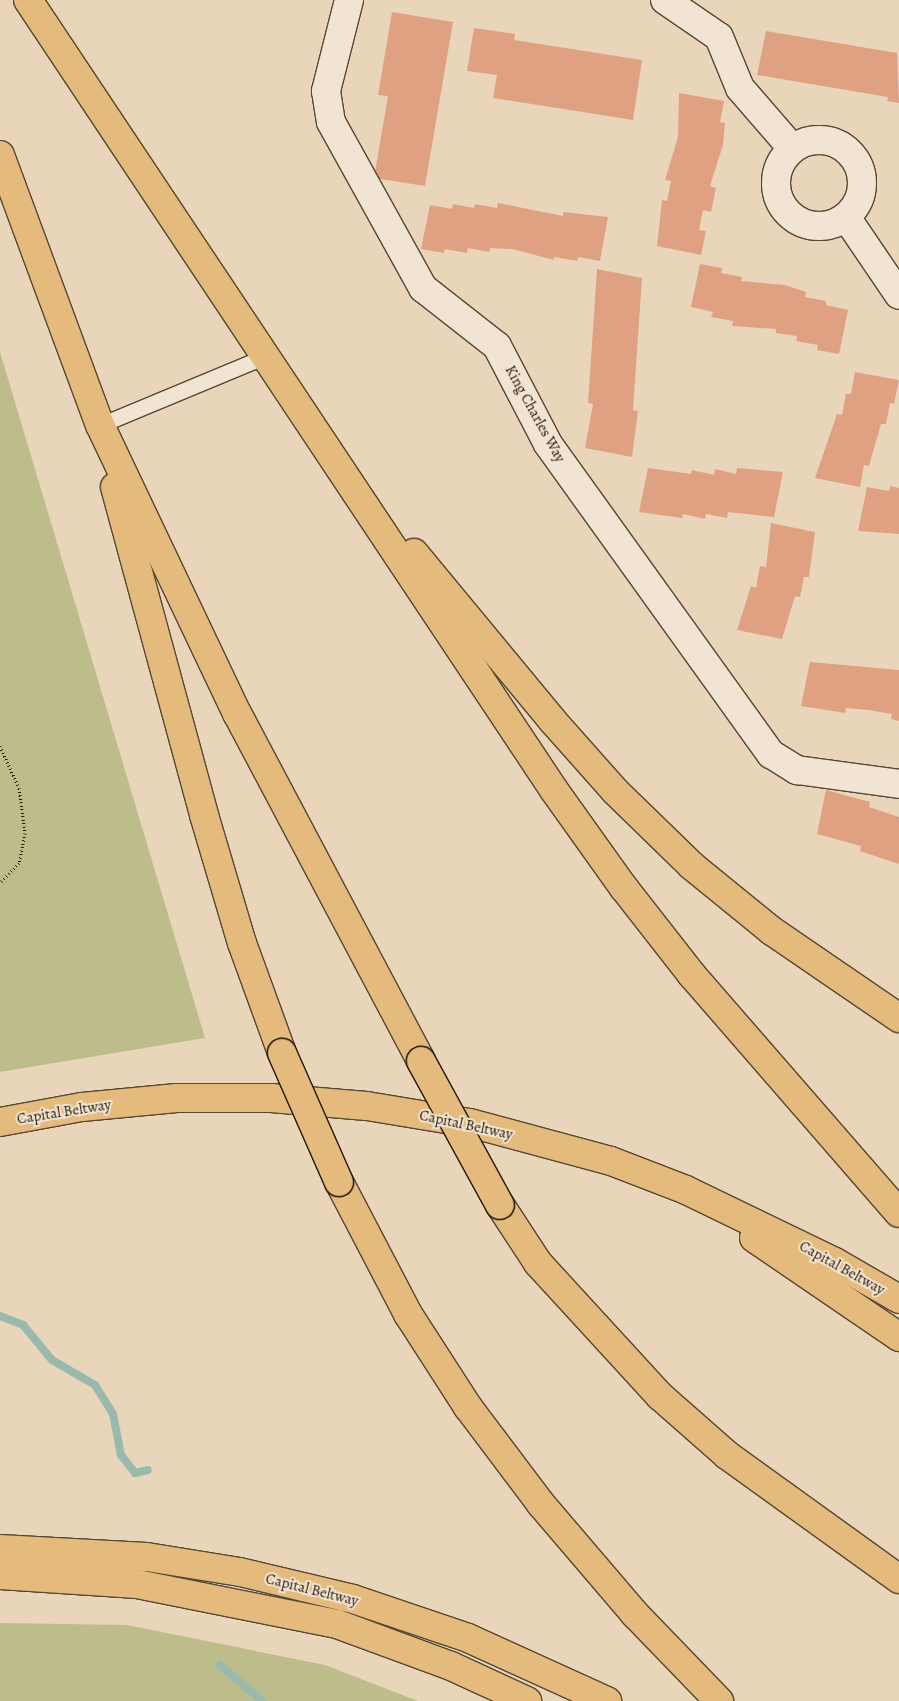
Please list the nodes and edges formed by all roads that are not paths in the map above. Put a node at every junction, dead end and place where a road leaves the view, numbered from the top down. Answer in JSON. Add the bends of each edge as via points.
{"nodes":[{"id":1,"x":28,"y":0,"type":"edge"},
{"id":2,"x":349,"y":0,"type":"edge"},
{"id":3,"x":665,"y":0,"type":"edge"},
{"id":4,"x":792,"y":148,"type":"junction"},
{"id":5,"x":0,"y":154,"type":"edge"},
{"id":6,"x":846,"y":217,"type":"junction"},
{"id":7,"x":899,"y":295,"type":"edge"},
{"id":8,"x":263,"y":357,"type":"junction"},
{"id":9,"x":100,"y":425,"type":"junction"},
{"id":10,"x":313,"y":432,"type":"junction"},
{"id":11,"x":899,"y":784,"type":"edge"},
{"id":12,"x":899,"y":1018,"type":"edge"},
{"id":13,"x":0,"y":1122,"type":"edge"},
{"id":14,"x":612,"y":1161,"type":"junction"},
{"id":15,"x":899,"y":1213,"type":"edge"},
{"id":16,"x":899,"y":1299,"type":"edge"},
{"id":17,"x":899,"y":1337,"type":"edge"},
{"id":18,"x":0,"y":1549,"type":"edge"},
{"id":19,"x":0,"y":1575,"type":"edge"},
{"id":20,"x":899,"y":1579,"type":"edge"},
{"id":21,"x":527,"y":1701,"type":"edge"},
{"id":22,"x":607,"y":1701,"type":"edge"},
{"id":23,"x":719,"y":1701,"type":"edge"}],
"edges":[{"from":1,"to":8,"type":"highway"},
{"from":2,"to":11,"type":"street","name":"King Charles Way","via":[[326,91],[331,122],[424,288],[497,346],[548,444],[771,754],[797,770]]},
{"from":3,"to":4,"type":"street","via":[[719,37],[740,88]]},
{"from":4,"to":6,"type":"street","via":[[784,157],[775,180],[789,214],[799,221],[823,226]]},
{"from":4,"to":6,"type":"street","via":[[815,139],[828,140],[839,144],[857,161],[863,185],[861,197]]},
{"from":5,"to":9,"type":"highway"},
{"from":6,"to":7,"type":"street"},
{"from":8,"to":9,"type":"lane"},
{"from":8,"to":10,"type":"highway"},
{"from":9,"to":20,"type":"highway","bridge":true,"via":[[238,715],[421,1061],[500,1205],[538,1263],[660,1396],[728,1454]]},
{"from":9,"to":23,"type":"highway","bridge":true,"via":[[204,816],[242,943],[282,1053],[339,1182],[408,1314],[468,1407],[541,1504],[635,1614]]},
{"from":10,"to":12,"type":"highway","via":[[615,791],[692,866],[772,931]]},
{"from":10,"to":15,"type":"highway","via":[[624,888],[692,976]]},
{"from":13,"to":14,"type":"highway","name":"Capital Beltway","via":[[82,1107],[177,1098],[271,1098],[367,1106],[470,1123]]},
{"from":14,"to":16,"type":"highway","name":"Capital Beltway","via":[[757,1222]]},
{"from":14,"to":17,"type":"highway","via":[[745,1232]]},
{"from":18,"to":22,"type":"highway","name":"Capital Beltway","via":[[147,1556],[240,1572],[344,1597],[468,1638]]},
{"from":19,"to":21,"type":"highway","via":[[138,1584],[337,1624]]}]}
